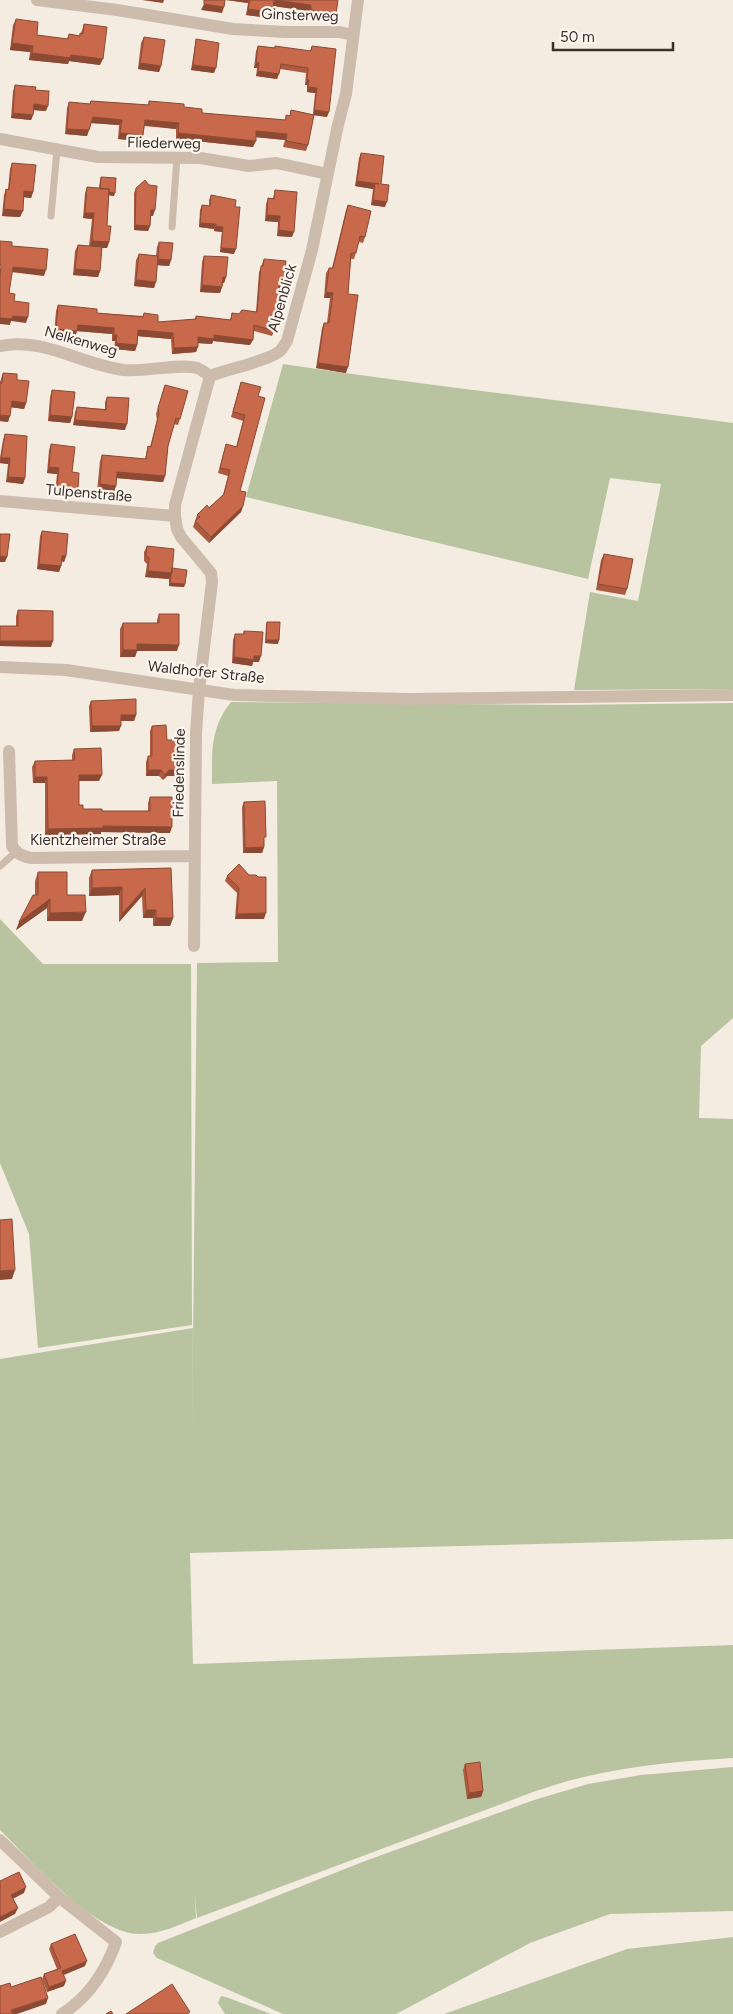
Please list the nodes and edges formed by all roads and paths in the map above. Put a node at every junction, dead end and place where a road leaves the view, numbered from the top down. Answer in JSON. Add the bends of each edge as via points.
{"nodes":[{"id":1,"x":37,"y":0,"type":"edge"},
{"id":2,"x":358,"y":0,"type":"edge"},
{"id":3,"x":353,"y":34,"type":"junction"},
{"id":4,"x":0,"y":139,"type":"edge"},
{"id":5,"x":57,"y":150,"type":"junction"},
{"id":6,"x":177,"y":157,"type":"junction"},
{"id":7,"x":328,"y":174,"type":"junction"},
{"id":8,"x":50,"y":216,"type":"dead end"},
{"id":9,"x":172,"y":226,"type":"dead end"},
{"id":10,"x":0,"y":346,"type":"edge"},
{"id":11,"x":210,"y":376,"type":"junction"},
{"id":12,"x":0,"y":501,"type":"edge"},
{"id":13,"x":175,"y":516,"type":"junction"},
{"id":14,"x":0,"y":667,"type":"edge"},
{"id":15,"x":198,"y":690,"type":"junction"},
{"id":16,"x":733,"y":695,"type":"edge"},
{"id":17,"x":9,"y":751,"type":"dead end"},
{"id":18,"x":16,"y":852,"type":"junction"},
{"id":19,"x":194,"y":856,"type":"junction"},
{"id":20,"x":0,"y":866,"type":"edge"},
{"id":21,"x":194,"y":946,"type":"dead end"},
{"id":22,"x":0,"y":1840,"type":"edge"},
{"id":23,"x":58,"y":1896,"type":"junction"},
{"id":24,"x":0,"y":1932,"type":"edge"},
{"id":25,"x":62,"y":2014,"type":"edge"}],
"edges":[{"from":1,"to":3,"type":"street","name":"Ginsterweg","via":[[233,29]]},
{"from":2,"to":3,"type":"street","name":"Alpenblick"},
{"from":3,"to":7,"type":"street","name":"Alpenblick","via":[[346,94]]},
{"from":4,"to":5,"type":"street","name":"Fliederweg"},
{"from":5,"to":6,"type":"street","name":"Fliederweg","via":[[113,158]]},
{"from":5,"to":8,"type":"lane"},
{"from":6,"to":7,"type":"street","name":"Fliederweg","via":[[242,166],[287,164]]},
{"from":6,"to":9,"type":"lane"},
{"from":7,"to":11,"type":"street","name":"Alpenblick","via":[[312,250],[282,350]]},
{"from":10,"to":11,"type":"street","name":"Nelkenweg","via":[[42,346],[95,364],[125,370],[190,366]]},
{"from":11,"to":13,"type":"street","via":[[175,505]]},
{"from":12,"to":13,"type":"street","name":"Tulpenstraße"},
{"from":13,"to":15,"type":"street","via":[[181,537],[211,573],[212,591]]},
{"from":14,"to":15,"type":"street","name":"Waldhofer Straße","via":[[66,670]]},
{"from":15,"to":16,"type":"street","name":"Waldhofer Straße","via":[[234,695],[409,699]]},
{"from":15,"to":19,"type":"street","name":"Friedenslinde"},
{"from":17,"to":18,"type":"street","name":"Kientzheimer Straße","via":[[11,838]]},
{"from":18,"to":19,"type":"street","name":"Kientzheimer Straße","via":[[32,858]]},
{"from":18,"to":20,"type":"lane"},
{"from":19,"to":21,"type":"street","name":"Friedenslinde"},
{"from":22,"to":23,"type":"street"},
{"from":23,"to":24,"type":"street","via":[[49,1907]]},
{"from":23,"to":25,"type":"street","via":[[116,1942],[94,1986]]}]}
